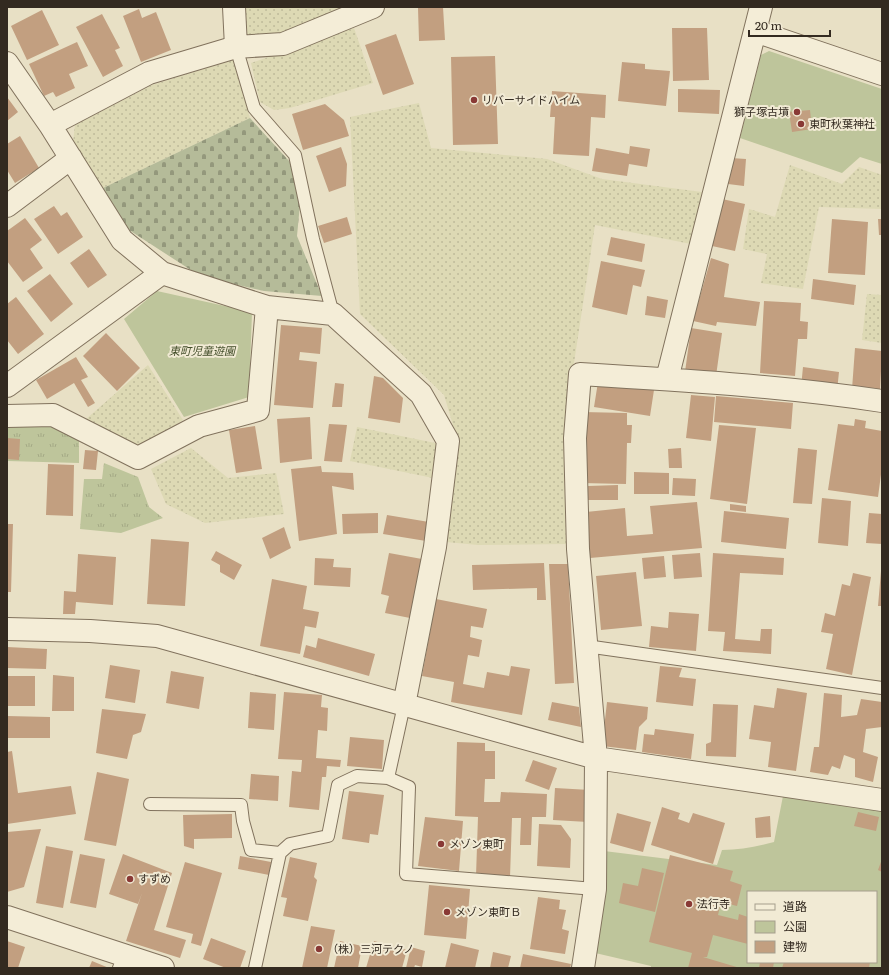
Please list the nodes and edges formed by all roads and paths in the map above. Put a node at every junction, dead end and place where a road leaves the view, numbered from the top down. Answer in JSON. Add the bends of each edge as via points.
{"nodes":[{"id":1,"x":234,"y":7,"type":"edge"},
{"id":2,"x":372,"y":7,"type":"edge"},
{"id":3,"x":761,"y":7,"type":"edge"},
{"id":4,"x":755,"y":31,"type":"junction"},
{"id":5,"x":236,"y":47,"type":"junction"},
{"id":6,"x":7,"y":63,"type":"edge"},
{"id":7,"x":882,"y":74,"type":"edge"},
{"id":8,"x":50,"y":125,"type":"junction"},
{"id":9,"x":71,"y":158,"type":"junction"},
{"id":10,"x":7,"y":206,"type":"edge"},
{"id":11,"x":162,"y":273,"type":"junction"},
{"id":12,"x":267,"y":307,"type":"junction"},
{"id":13,"x":333,"y":314,"type":"junction"},
{"id":14,"x":668,"y":379,"type":"junction"},
{"id":15,"x":7,"y":386,"type":"edge"},
{"id":16,"x":882,"y":401,"type":"edge"},
{"id":17,"x":7,"y":416,"type":"edge"},
{"id":18,"x":7,"y":629,"type":"edge"},
{"id":19,"x":586,"y":646,"type":"junction"},
{"id":20,"x":882,"y":688,"type":"edge"},
{"id":21,"x":404,"y":706,"type":"junction"},
{"id":22,"x":596,"y":758,"type":"junction"},
{"id":23,"x":388,"y":778,"type":"junction"},
{"id":24,"x":882,"y":800,"type":"edge"},
{"id":25,"x":150,"y":804,"type":"dead end"},
{"id":26,"x":280,"y":853,"type":"junction"},
{"id":27,"x":595,"y":889,"type":"junction"},
{"id":28,"x":7,"y":917,"type":"edge"},
{"id":29,"x":121,"y":961,"type":"edge"},
{"id":30,"x":163,"y":968,"type":"edge"},
{"id":31,"x":255,"y":968,"type":"edge"},
{"id":32,"x":583,"y":968,"type":"edge"}],
"edges":[{"from":1,"to":5,"type":"street"},
{"from":2,"to":5,"type":"street","via":[[283,44]]},
{"from":3,"to":4,"type":"street"},
{"from":4,"to":7,"type":"street"},
{"from":4,"to":14,"type":"street"},
{"from":5,"to":8,"type":"street","via":[[149,73]]},
{"from":5,"to":13,"type":"lane","via":[[254,108],[295,155],[313,239]]},
{"from":6,"to":8,"type":"street"},
{"from":8,"to":9,"type":"street"},
{"from":9,"to":10,"type":"street"},
{"from":9,"to":11,"type":"street","via":[[122,240]]},
{"from":11,"to":12,"type":"street"},
{"from":11,"to":15,"type":"street"},
{"from":12,"to":13,"type":"street"},
{"from":12,"to":17,"type":"street","via":[[258,410],[199,426],[138,458],[53,415]]},
{"from":13,"to":21,"type":"street","via":[[421,394],[448,441],[435,547]]},
{"from":14,"to":16,"type":"street"},
{"from":14,"to":19,"type":"street","via":[[580,374],[575,438],[578,549]]},
{"from":18,"to":21,"type":"street","via":[[157,636]]},
{"from":19,"to":20,"type":"lane"},
{"from":19,"to":22,"type":"street"},
{"from":21,"to":22,"type":"street"},
{"from":21,"to":23,"type":"lane"},
{"from":22,"to":24,"type":"street"},
{"from":22,"to":27,"type":"street"},
{"from":23,"to":26,"type":"lane","via":[[357,776],[338,786],[328,836],[290,844]]},
{"from":23,"to":27,"type":"lane","via":[[409,787],[406,874]]},
{"from":25,"to":26,"type":"lane","via":[[241,805],[251,850]]},
{"from":26,"to":31,"type":"lane"},
{"from":27,"to":32,"type":"street"},
{"from":28,"to":29,"type":"street"},
{"from":29,"to":30,"type":"street"}]}
